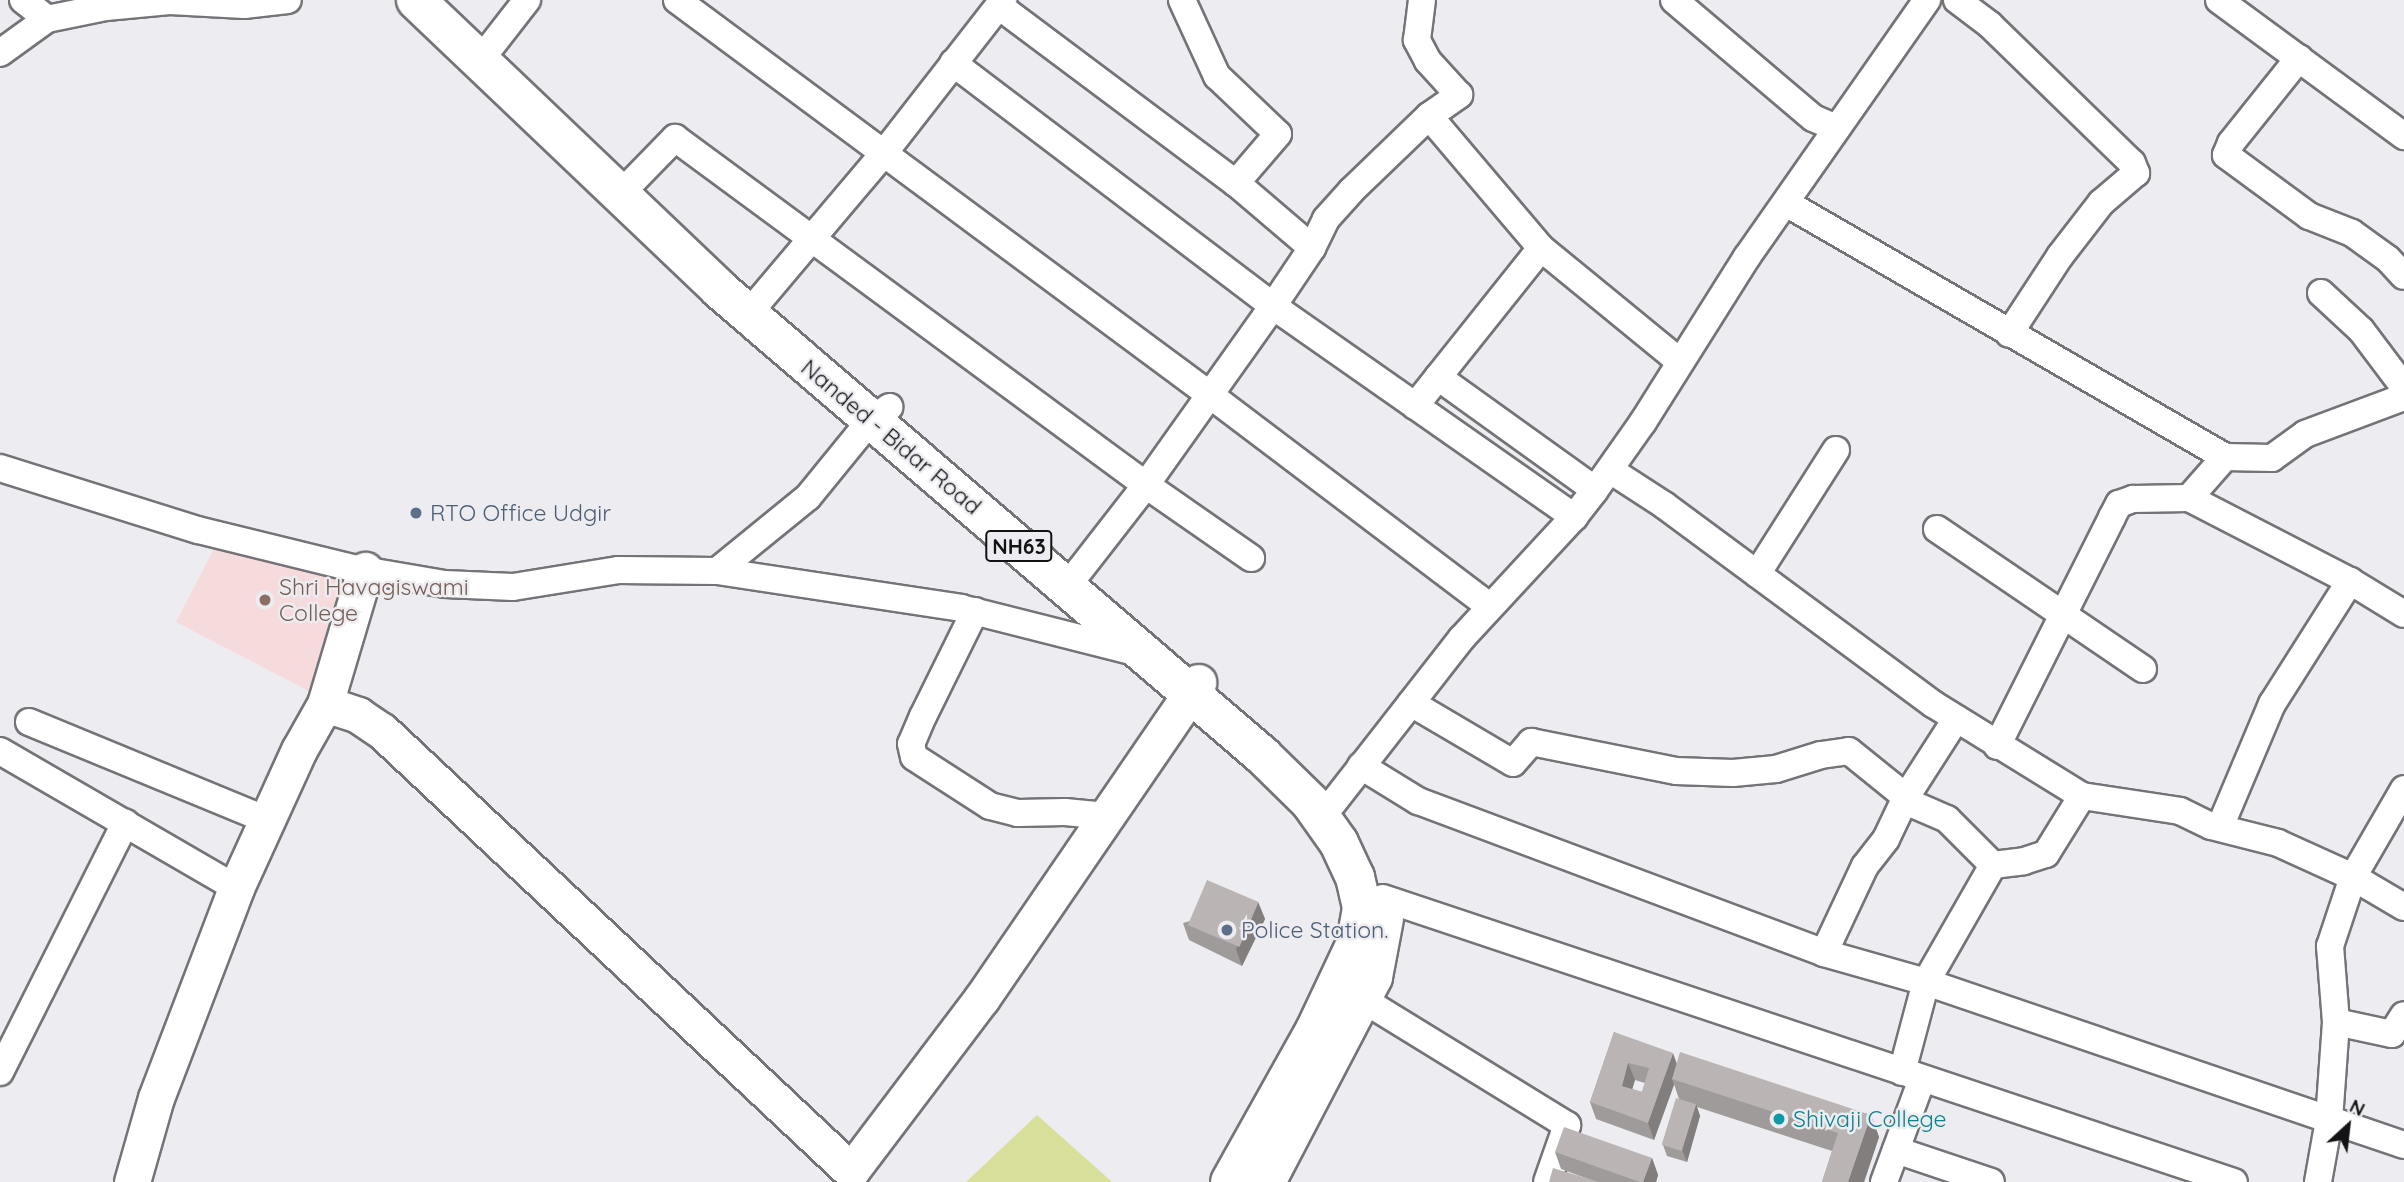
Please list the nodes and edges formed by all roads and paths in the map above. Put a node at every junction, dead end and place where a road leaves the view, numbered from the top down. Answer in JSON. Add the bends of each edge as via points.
{"nodes":[{"id":1,"x":23,"y":0,"type":"edge"},
{"id":2,"x":288,"y":0,"type":"edge"},
{"id":3,"x":416,"y":0,"type":"edge"},
{"id":4,"x":448,"y":0,"type":"edge"},
{"id":5,"x":527,"y":0,"type":"edge"},
{"id":6,"x":677,"y":0,"type":"edge"},
{"id":7,"x":1182,"y":0,"type":"edge"},
{"id":8,"x":1422,"y":0,"type":"edge"},
{"id":9,"x":1674,"y":0,"type":"edge"},
{"id":10,"x":1927,"y":0,"type":"edge"},
{"id":11,"x":1957,"y":0,"type":"edge"},
{"id":12,"x":2219,"y":0,"type":"edge"},
{"id":13,"x":1001,"y":3,"type":"edge"},
{"id":14,"x":47,"y":19,"type":"junction"},
{"id":15,"x":492,"y":45,"type":"junction"},
{"id":16,"x":0,"y":52,"type":"edge"},
{"id":17,"x":2299,"y":58,"type":"junction"},
{"id":18,"x":953,"y":63,"type":"junction"},
{"id":19,"x":1429,"y":116,"type":"junction"},
{"id":20,"x":1837,"y":128,"type":"junction"},
{"id":21,"x":2404,"y":136,"type":"edge"},
{"id":22,"x":884,"y":153,"type":"junction"},
{"id":23,"x":634,"y":180,"type":"junction"},
{"id":24,"x":1236,"y":183,"type":"junction"},
{"id":25,"x":1786,"y":203,"type":"junction"},
{"id":26,"x":811,"y":237,"type":"junction"},
{"id":27,"x":1312,"y":248,"type":"junction"},
{"id":28,"x":1541,"y":248,"type":"junction"},
{"id":29,"x":2404,"y":276,"type":"edge"},
{"id":30,"x":2321,"y":293,"type":"dead end"},
{"id":31,"x":755,"y":306,"type":"junction"},
{"id":32,"x":1273,"y":306,"type":"junction"},
{"id":33,"x":2009,"y":334,"type":"junction"},
{"id":34,"x":1679,"y":361,"type":"junction"},
{"id":35,"x":1438,"y":377,"type":"junction"},
{"id":36,"x":2404,"y":387,"type":"edge"},
{"id":37,"x":1210,"y":395,"type":"junction"},
{"id":38,"x":2404,"y":397,"type":"edge"},
{"id":39,"x":1415,"y":406,"type":"junction"},
{"id":40,"x":880,"y":414,"type":"junction"},
{"id":41,"x":1836,"y":450,"type":"dead end"},
{"id":42,"x":2225,"y":457,"type":"junction"},
{"id":43,"x":0,"y":468,"type":"edge"},
{"id":44,"x":1602,"y":480,"type":"junction"},
{"id":45,"x":1146,"y":485,"type":"junction"},
{"id":46,"x":2189,"y":498,"type":"junction"},
{"id":47,"x":1574,"y":517,"type":"junction"},
{"id":48,"x":1937,"y":529,"type":"dead end"},
{"id":49,"x":1251,"y":558,"type":"dead end"},
{"id":50,"x":365,"y":570,"type":"junction"},
{"id":51,"x":718,"y":571,"type":"junction"},
{"id":52,"x":1756,"y":574,"type":"junction"},
{"id":53,"x":1076,"y":575,"type":"junction"},
{"id":54,"x":2350,"y":581,"type":"junction"},
{"id":55,"x":1489,"y":606,"type":"junction"},
{"id":56,"x":975,"y":611,"type":"junction"},
{"id":57,"x":2404,"y":614,"type":"edge"},
{"id":58,"x":2062,"y":616,"type":"junction"},
{"id":59,"x":1140,"y":654,"type":"junction"},
{"id":60,"x":2143,"y":669,"type":"dead end"},
{"id":61,"x":1194,"y":688,"type":"junction"},
{"id":62,"x":325,"y":704,"type":"junction"},
{"id":63,"x":1411,"y":704,"type":"junction"},
{"id":64,"x":1956,"y":719,"type":"junction"},
{"id":65,"x":29,"y":722,"type":"dead end"},
{"id":66,"x":1997,"y":746,"type":"junction"},
{"id":67,"x":0,"y":751,"type":"edge"},
{"id":68,"x":1361,"y":766,"type":"junction"},
{"id":69,"x":2404,"y":789,"type":"edge"},
{"id":70,"x":2082,"y":796,"type":"junction"},
{"id":71,"x":1906,"y":797,"type":"junction"},
{"id":72,"x":1333,"y":803,"type":"junction"},
{"id":73,"x":1107,"y":816,"type":"junction"},
{"id":74,"x":269,"y":821,"type":"junction"},
{"id":75,"x":125,"y":823,"type":"junction"},
{"id":76,"x":2220,"y":827,"type":"junction"},
{"id":77,"x":1993,"y":865,"type":"junction"},
{"id":78,"x":2353,"y":877,"type":"junction"},
{"id":79,"x":236,"y":888,"type":"junction"},
{"id":80,"x":1383,"y":898,"type":"junction"},
{"id":81,"x":2404,"y":907,"type":"edge"},
{"id":82,"x":1824,"y":953,"type":"junction"},
{"id":83,"x":1926,"y":982,"type":"junction"},
{"id":84,"x":1362,"y":999,"type":"junction"},
{"id":85,"x":2404,"y":1015,"type":"edge"},
{"id":86,"x":2336,"y":1022,"type":"junction"},
{"id":87,"x":0,"y":1072,"type":"edge"},
{"id":88,"x":1912,"y":1076,"type":"junction"},
{"id":89,"x":2329,"y":1120,"type":"junction"},
{"id":90,"x":2404,"y":1145,"type":"edge"},
{"id":91,"x":1896,"y":1150,"type":"junction"},
{"id":92,"x":848,"y":1177,"type":"edge"},
{"id":93,"x":132,"y":1182,"type":"edge"},
{"id":94,"x":1230,"y":1182,"type":"edge"},
{"id":95,"x":1266,"y":1182,"type":"edge"},
{"id":96,"x":1547,"y":1182,"type":"edge"},
{"id":97,"x":1884,"y":1182,"type":"edge"},
{"id":98,"x":1990,"y":1182,"type":"edge"},
{"id":99,"x":2234,"y":1182,"type":"edge"},
{"id":100,"x":2318,"y":1182,"type":"edge"}],
"edges":[{"from":1,"to":14,"type":"street"},
{"from":2,"to":14,"type":"street","via":[[244,5],[170,1]]},
{"from":3,"to":31,"type":"highway","name":"Nanded - Bidar Road","number":"NH63"},
{"from":4,"to":15,"type":"highway","name":"Nanded - Bidar Road","number":"NH63"},
{"from":5,"to":15,"type":"street"},
{"from":6,"to":22,"type":"street"},
{"from":7,"to":24,"type":"street","via":[[1217,76],[1278,134]]},
{"from":8,"to":19,"type":"street","via":[[1417,40],[1427,61],[1459,94]]},
{"from":9,"to":20,"type":"street","via":[[1814,118]]},
{"from":10,"to":20,"type":"street"},
{"from":11,"to":33,"type":"street","via":[[1990,25],[2132,163],[2136,173],[2101,203]]},
{"from":12,"to":17,"type":"street"},
{"from":13,"to":18,"type":"street"},
{"from":13,"to":24,"type":"street"},
{"from":14,"to":16,"type":"street"},
{"from":15,"to":23,"type":"highway","name":"Nanded - Bidar Road","number":"NH63"},
{"from":17,"to":21,"type":"street"},
{"from":17,"to":29,"type":"street","via":[[2226,155],[2309,216],[2352,233]]},
{"from":18,"to":22,"type":"street"},
{"from":18,"to":32,"type":"street"},
{"from":19,"to":27,"type":"street","via":[[1326,219]]},
{"from":19,"to":28,"type":"street"},
{"from":20,"to":25,"type":"street"},
{"from":22,"to":26,"type":"street"},
{"from":22,"to":37,"type":"street"},
{"from":23,"to":26,"type":"street","via":[[675,138]]},
{"from":23,"to":31,"type":"highway","name":"Nanded - Bidar Road","number":"NH63"},
{"from":24,"to":27,"type":"street"},
{"from":25,"to":33,"type":"street"},
{"from":25,"to":34,"type":"street"},
{"from":26,"to":31,"type":"street"},
{"from":26,"to":45,"type":"street"},
{"from":27,"to":32,"type":"street"},
{"from":28,"to":34,"type":"street"},
{"from":28,"to":35,"type":"street"},
{"from":30,"to":36,"type":"street","via":[[2361,330]]},
{"from":31,"to":40,"type":"highway","name":"Nanded - Bidar Road","number":"NH63"},
{"from":32,"to":37,"type":"street"},
{"from":32,"to":39,"type":"street"},
{"from":33,"to":42,"type":"street"},
{"from":34,"to":44,"type":"street"},
{"from":35,"to":39,"type":"street"},
{"from":35,"to":44,"type":"street"},
{"from":37,"to":45,"type":"street"},
{"from":37,"to":55,"type":"street"},
{"from":38,"to":42,"type":"street","via":[[2305,434],[2272,458]]},
{"from":39,"to":47,"type":"street"},
{"from":40,"to":51,"type":"street","via":[[808,497]]},
{"from":40,"to":53,"type":"highway","name":"Nanded - Bidar Road","number":"NH63"},
{"from":40,"to":59,"type":"highway","name":"Nanded - Bidar Road","number":"NH63"},
{"from":41,"to":52,"type":"street"},
{"from":42,"to":46,"type":"street"},
{"from":43,"to":50,"type":"street","via":[[198,530]]},
{"from":44,"to":47,"type":"street"},
{"from":44,"to":52,"type":"street"},
{"from":45,"to":49,"type":"street"},
{"from":45,"to":53,"type":"street"},
{"from":46,"to":54,"type":"street"},
{"from":46,"to":58,"type":"street","via":[[2133,499],[2119,504]]},
{"from":47,"to":55,"type":"street"},
{"from":48,"to":58,"type":"street"},
{"from":50,"to":51,"type":"street","via":[[445,584],[513,587],[618,570]]},
{"from":50,"to":62,"type":"main road"},
{"from":51,"to":56,"type":"street"},
{"from":52,"to":64,"type":"street"},
{"from":53,"to":61,"type":"highway","name":"Nanded - Bidar Road","number":"NH63"},
{"from":54,"to":57,"type":"street"},
{"from":54,"to":76,"type":"street","via":[[2272,704]]},
{"from":55,"to":63,"type":"street"},
{"from":56,"to":59,"type":"street"},
{"from":56,"to":73,"type":"street","via":[[911,744],[914,757],[989,806],[1018,813]]},
{"from":58,"to":60,"type":"street"},
{"from":58,"to":66,"type":"street"},
{"from":59,"to":61,"type":"highway","name":"Nanded - Bidar Road","number":"NH63"},
{"from":61,"to":72,"type":"highway","name":"Nanded - Bidar Road","number":"NH63","via":[[1273,744]]},
{"from":61,"to":73,"type":"main road"},
{"from":61,"to":94,"type":"highway","name":"Nanded - Bidar Road","number":"NH63","via":[[1310,802],[1339,844],[1355,877],[1362,908],[1356,943],[1333,996]]},
{"from":62,"to":74,"type":"main road","via":[[299,750]]},
{"from":62,"to":92,"type":"main road","via":[[358,715],[382,731]]},
{"from":63,"to":68,"type":"street"},
{"from":63,"to":71,"type":"street","via":[[1513,763],[1531,742],[1688,772],[1776,768],[1849,751]]},
{"from":64,"to":66,"type":"street"},
{"from":64,"to":71,"type":"street"},
{"from":65,"to":74,"type":"street"},
{"from":66,"to":70,"type":"street"},
{"from":67,"to":75,"type":"street"},
{"from":68,"to":72,"type":"street"},
{"from":68,"to":82,"type":"street","via":[[1418,801]]},
{"from":69,"to":78,"type":"street"},
{"from":70,"to":76,"type":"street","via":[[2180,811]]},
{"from":70,"to":77,"type":"street","via":[[2046,854]]},
{"from":71,"to":77,"type":"street","via":[[1948,819]]},
{"from":71,"to":82,"type":"street","via":[[1886,839],[1865,866]]},
{"from":72,"to":80,"type":"highway","name":"Nanded - Bidar Road","number":"NH63","via":[[1373,860]]},
{"from":73,"to":92,"type":"main road","via":[[982,998]]},
{"from":74,"to":79,"type":"main road"},
{"from":75,"to":79,"type":"street"},
{"from":75,"to":87,"type":"street"},
{"from":76,"to":78,"type":"street","via":[[2278,843]]},
{"from":77,"to":83,"type":"street"},
{"from":78,"to":81,"type":"street"},
{"from":78,"to":86,"type":"street","via":[[2330,946]]},
{"from":79,"to":93,"type":"main road","via":[[156,1098]]},
{"from":80,"to":84,"type":"highway","name":"Nanded - Bidar Road","number":"NH63","via":[[1384,929],[1373,976]]},
{"from":80,"to":88,"type":"street"},
{"from":82,"to":83,"type":"street"},
{"from":83,"to":88,"type":"street"},
{"from":83,"to":89,"type":"street"},
{"from":84,"to":95,"type":"highway","name":"Nanded - Bidar Road","number":"NH63"},
{"from":84,"to":96,"type":"street","via":[[1567,1125]]},
{"from":85,"to":86,"type":"street","via":[[2392,1034]]},
{"from":86,"to":89,"type":"street"},
{"from":88,"to":91,"type":"street"},
{"from":88,"to":99,"type":"street"},
{"from":89,"to":90,"type":"street"},
{"from":89,"to":100,"type":"street"},
{"from":91,"to":97,"type":"street"},
{"from":91,"to":98,"type":"street"}]}
